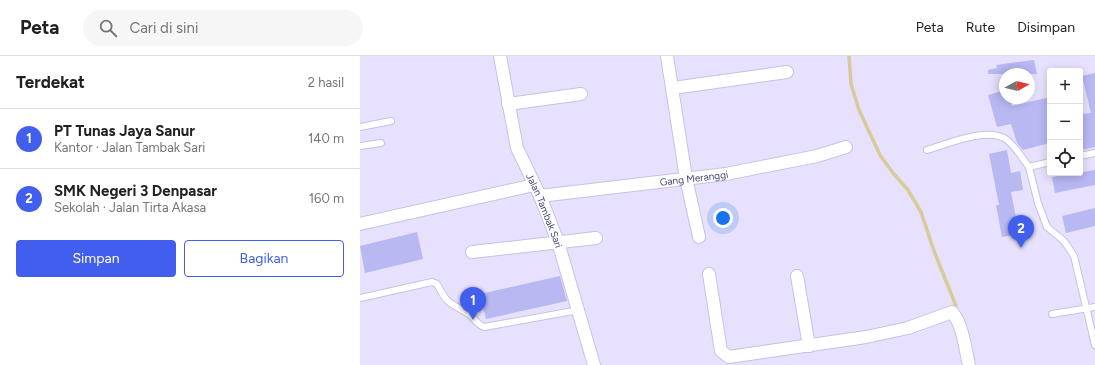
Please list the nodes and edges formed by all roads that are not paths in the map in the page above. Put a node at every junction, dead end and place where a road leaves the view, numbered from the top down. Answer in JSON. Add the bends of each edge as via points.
{"nodes":[{"id":1,"x":500,"y":56,"type":"edge"},
{"id":2,"x":667,"y":56,"type":"edge"},
{"id":3,"x":787,"y":72,"type":"dead end"},
{"id":4,"x":673,"y":88,"type":"junction"},
{"id":5,"x":582,"y":94,"type":"dead end"},
{"id":6,"x":508,"y":104,"type":"junction"},
{"id":7,"x":391,"y":121,"type":"dead end"},
{"id":8,"x":360,"y":127,"type":"edge"},
{"id":9,"x":381,"y":143,"type":"dead end"},
{"id":10,"x":360,"y":146,"type":"edge"},
{"id":11,"x":846,"y":147,"type":"dead end"},
{"id":12,"x":927,"y":150,"type":"dead end"},
{"id":13,"x":1095,"y":153,"type":"edge"},
{"id":14,"x":1083,"y":155,"type":"edge"},
{"id":15,"x":1047,"y":163,"type":"edge"},
{"id":16,"x":1029,"y":167,"type":"junction"},
{"id":17,"x":686,"y":178,"type":"junction"},
{"id":18,"x":534,"y":185,"type":"junction"},
{"id":19,"x":540,"y":196,"type":"junction"},
{"id":20,"x":360,"y":224,"type":"edge"},
{"id":21,"x":699,"y":237,"type":"dead end"},
{"id":22,"x":596,"y":238,"type":"dead end"},
{"id":23,"x":558,"y":242,"type":"junction"},
{"id":24,"x":472,"y":252,"type":"dead end"},
{"id":25,"x":709,"y":274,"type":"dead end"},
{"id":26,"x":797,"y":276,"type":"dead end"},
{"id":27,"x":360,"y":298,"type":"edge"},
{"id":28,"x":1095,"y":307,"type":"edge"},
{"id":29,"x":1086,"y":308,"type":"junction"},
{"id":30,"x":580,"y":310,"type":"junction"},
{"id":31,"x":1052,"y":314,"type":"dead end"},
{"id":32,"x":1095,"y":345,"type":"edge"},
{"id":33,"x":809,"y":346,"type":"junction"},
{"id":34,"x":594,"y":365,"type":"edge"},
{"id":35,"x":969,"y":365,"type":"edge"}],
"edges":[{"from":1,"to":6,"type":"street","name":"Jalan Tambak Sari"},
{"from":2,"to":4,"type":"street"},
{"from":3,"to":4,"type":"street"},
{"from":4,"to":17,"type":"street"},
{"from":5,"to":6,"type":"street"},
{"from":6,"to":18,"type":"street","name":"Jalan Tambak Sari","via":[[517,148]]},
{"from":7,"to":8,"type":"lane"},
{"from":9,"to":10,"type":"lane"},
{"from":11,"to":17,"type":"street","name":"Gang Meranggi","via":[[817,156],[726,174]]},
{"from":12,"to":16,"type":"lane","via":[[981,135],[997,135],[1007,140]]},
{"from":13,"to":14,"type":"lane"},
{"from":15,"to":16,"type":"lane"},
{"from":16,"to":29,"type":"lane","via":[[1047,227],[1064,241],[1074,256]]},
{"from":17,"to":19,"type":"street","name":"Gang Meranggi"},
{"from":17,"to":21,"type":"street"},
{"from":18,"to":19,"type":"street","name":"Jalan Tambak Sari"},
{"from":18,"to":20,"type":"street"},
{"from":19,"to":23,"type":"street","name":"Jalan Tambak Sari"},
{"from":22,"to":23,"type":"street"},
{"from":23,"to":24,"type":"street"},
{"from":23,"to":30,"type":"street","name":"Jalan Tambak Sari"},
{"from":25,"to":33,"type":"street","via":[[721,351],[724,355],[729,357]]},
{"from":26,"to":33,"type":"street"},
{"from":27,"to":30,"type":"lane","via":[[432,282],[437,284],[446,301],[456,309],[469,314],[477,324],[484,327]]},
{"from":28,"to":29,"type":"lane"},
{"from":29,"to":31,"type":"lane"},
{"from":29,"to":32,"type":"lane"},
{"from":30,"to":34,"type":"street","name":"Jalan Tambak Sari"},
{"from":33,"to":35,"type":"street","via":[[908,328],[952,312],[960,327]]}]}
